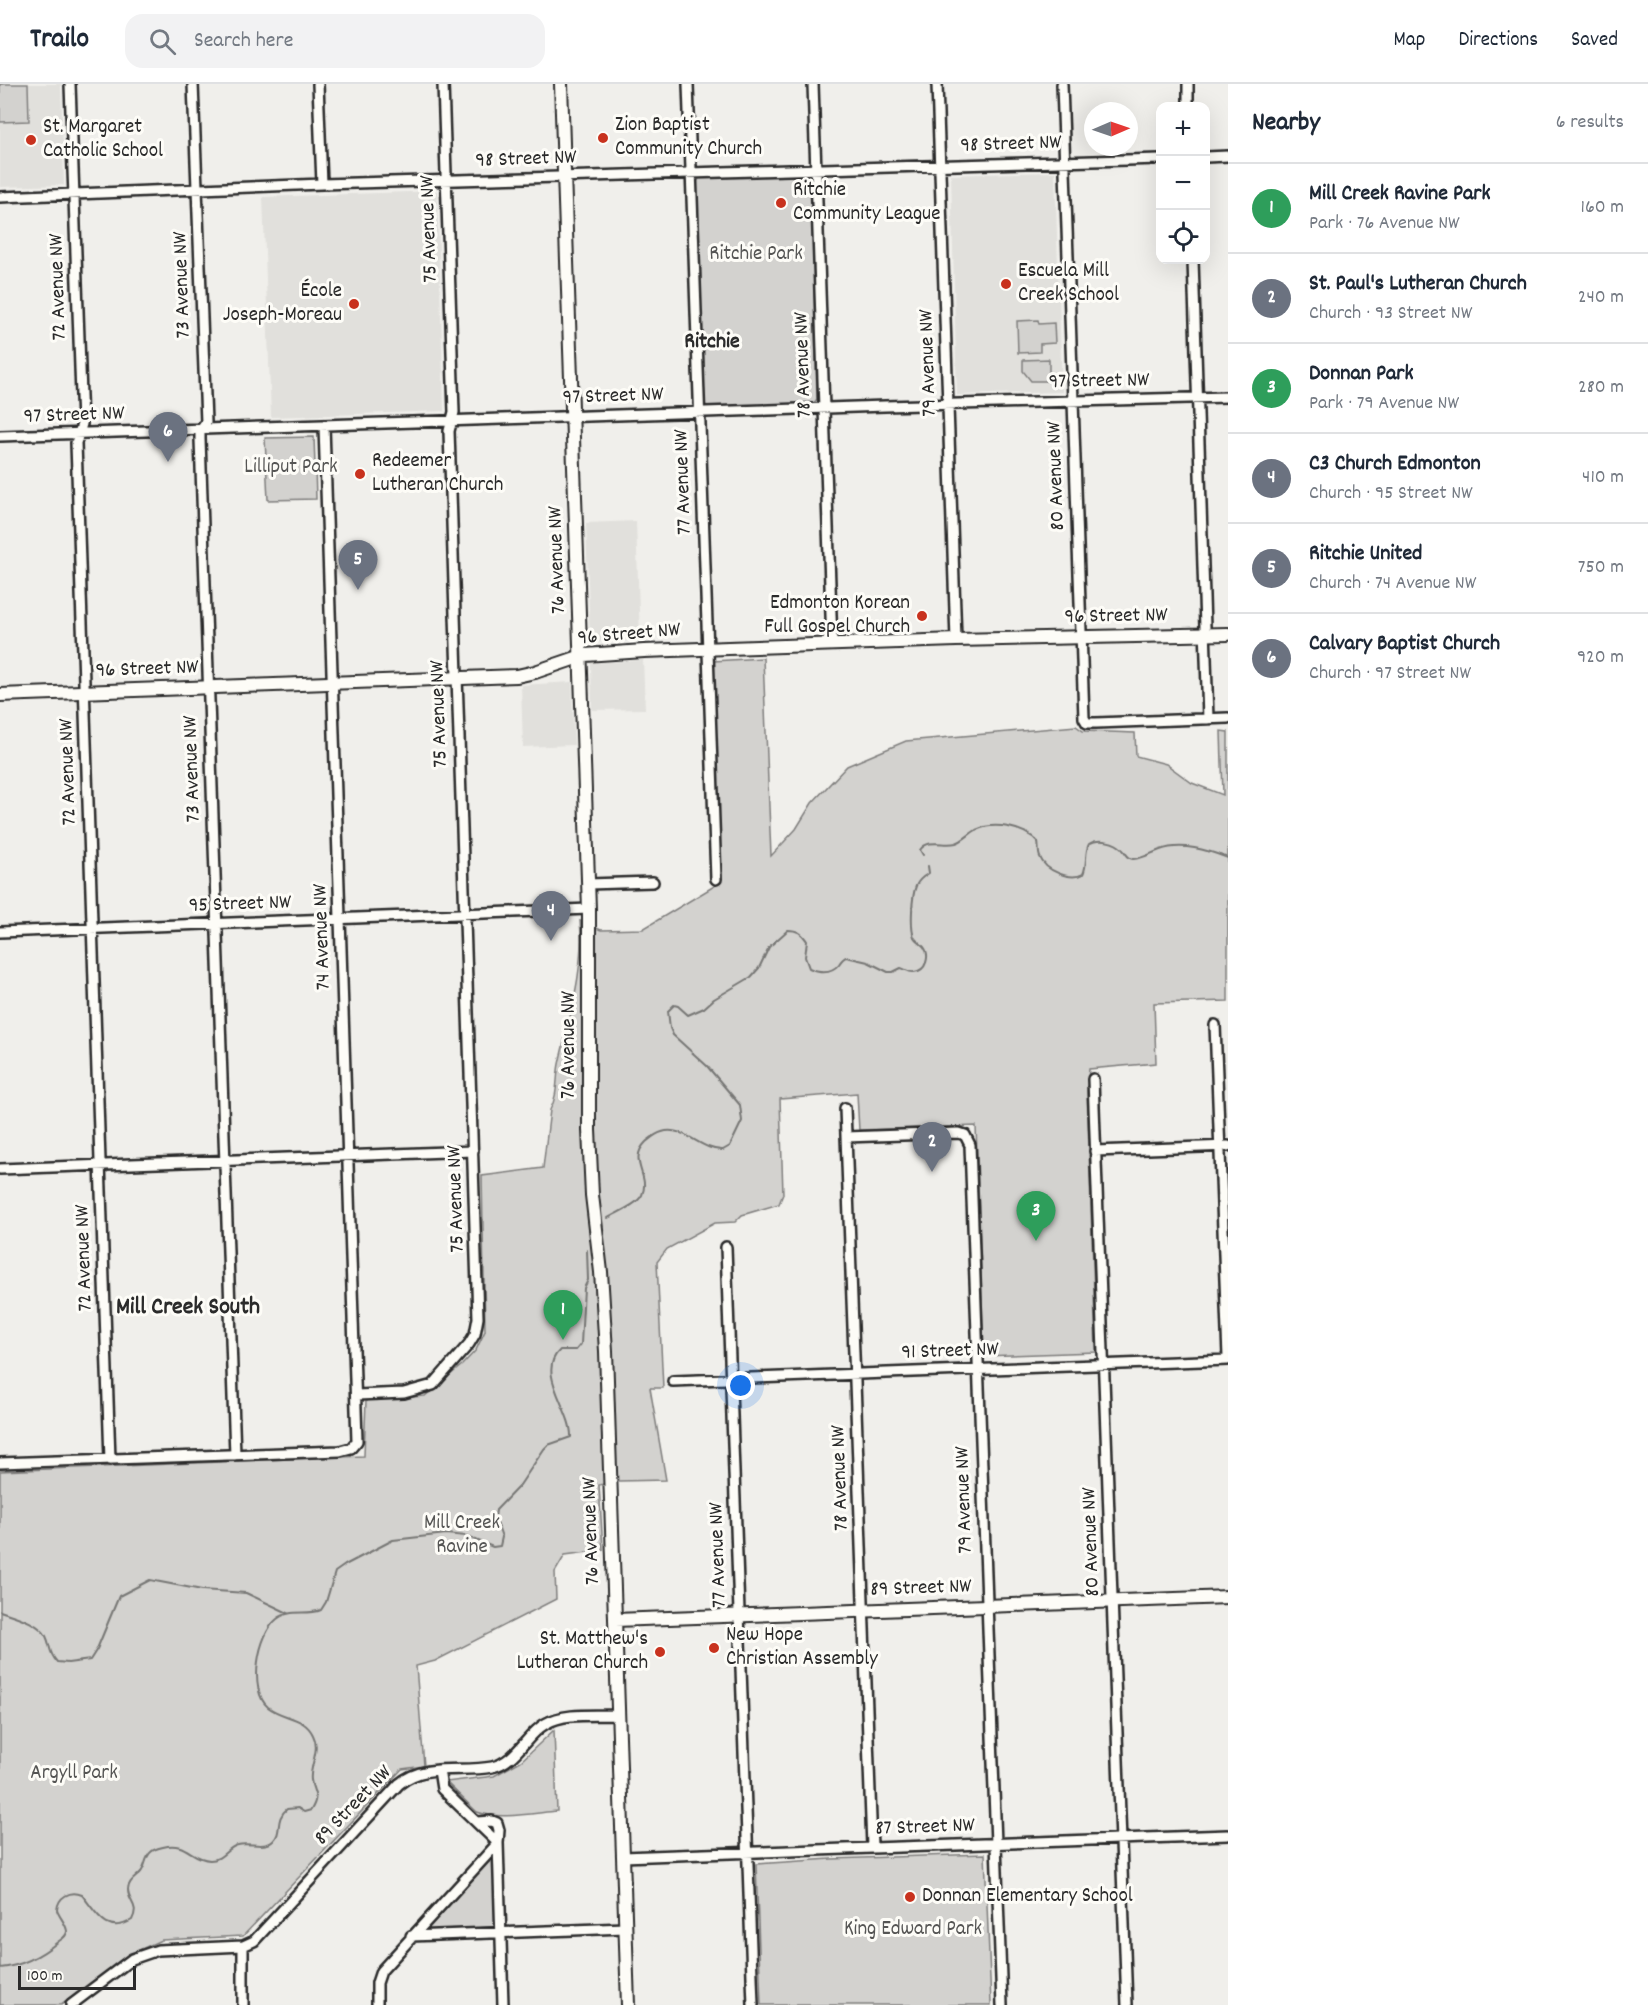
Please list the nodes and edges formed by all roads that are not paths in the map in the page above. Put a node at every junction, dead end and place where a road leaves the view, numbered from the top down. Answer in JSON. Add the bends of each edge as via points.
{"nodes":[{"id":1,"x":70,"y":84,"type":"edge"},
{"id":2,"x":193,"y":84,"type":"edge"},
{"id":3,"x":318,"y":84,"type":"edge"},
{"id":4,"x":443,"y":84,"type":"edge"},
{"id":5,"x":561,"y":84,"type":"edge"},
{"id":6,"x":688,"y":84,"type":"edge"},
{"id":7,"x":813,"y":84,"type":"edge"},
{"id":8,"x":937,"y":84,"type":"edge"},
{"id":9,"x":1062,"y":84,"type":"edge"},
{"id":10,"x":1188,"y":84,"type":"edge"},
{"id":11,"x":1188,"y":102,"type":"edge"},
{"id":12,"x":1228,"y":156,"type":"edge"},
{"id":13,"x":1210,"y":157,"type":"edge"},
{"id":14,"x":1156,"y":159,"type":"edge"},
{"id":15,"x":1065,"y":161,"type":"junction"},
{"id":16,"x":940,"y":166,"type":"junction"},
{"id":17,"x":816,"y":170,"type":"junction"},
{"id":18,"x":690,"y":172,"type":"junction"},
{"id":19,"x":564,"y":177,"type":"junction"},
{"id":20,"x":446,"y":180,"type":"junction"},
{"id":21,"x":322,"y":184,"type":"junction"},
{"id":22,"x":197,"y":190,"type":"junction"},
{"id":23,"x":73,"y":194,"type":"junction"},
{"id":24,"x":0,"y":197,"type":"edge"},
{"id":25,"x":1192,"y":264,"type":"edge"},
{"id":26,"x":1228,"y":397,"type":"edge"},
{"id":27,"x":1196,"y":398,"type":"junction"},
{"id":28,"x":1073,"y":401,"type":"junction"},
{"id":29,"x":948,"y":404,"type":"junction"},
{"id":30,"x":823,"y":408,"type":"junction"},
{"id":31,"x":699,"y":412,"type":"junction"},
{"id":32,"x":572,"y":417,"type":"junction"},
{"id":33,"x":451,"y":421,"type":"junction"},
{"id":34,"x":324,"y":426,"type":"junction"},
{"id":35,"x":200,"y":430,"type":"junction"},
{"id":36,"x":79,"y":434,"type":"junction"},
{"id":37,"x":0,"y":436,"type":"edge"},
{"id":38,"x":1228,"y":634,"type":"edge"},
{"id":39,"x":1205,"y":635,"type":"junction"},
{"id":40,"x":1080,"y":638,"type":"junction"},
{"id":41,"x":956,"y":640,"type":"junction"},
{"id":42,"x":832,"y":644,"type":"junction"},
{"id":43,"x":709,"y":649,"type":"junction"},
{"id":44,"x":581,"y":656,"type":"junction"},
{"id":45,"x":456,"y":678,"type":"junction"},
{"id":46,"x":332,"y":682,"type":"junction"},
{"id":47,"x":208,"y":687,"type":"junction"},
{"id":48,"x":84,"y":693,"type":"junction"},
{"id":49,"x":0,"y":695,"type":"edge"},
{"id":50,"x":1228,"y":718,"type":"edge"},
{"id":51,"x":1208,"y":719,"type":"junction"},
{"id":52,"x":716,"y":879,"type":"dead end"},
{"id":53,"x":652,"y":882,"type":"dead end"},
{"id":54,"x":588,"y":884,"type":"junction"},
{"id":55,"x":589,"y":909,"type":"junction"},
{"id":56,"x":465,"y":914,"type":"junction"},
{"id":57,"x":341,"y":919,"type":"junction"},
{"id":58,"x":216,"y":924,"type":"junction"},
{"id":59,"x":93,"y":928,"type":"junction"},
{"id":60,"x":0,"y":932,"type":"edge"},
{"id":61,"x":1215,"y":1025,"type":"dead end"},
{"id":62,"x":1093,"y":1078,"type":"dead end"},
{"id":63,"x":845,"y":1108,"type":"dead end"},
{"id":64,"x":846,"y":1137,"type":"junction"},
{"id":65,"x":1224,"y":1146,"type":"edge"},
{"id":66,"x":473,"y":1151,"type":"junction"},
{"id":67,"x":1095,"y":1151,"type":"junction"},
{"id":68,"x":348,"y":1156,"type":"junction"},
{"id":69,"x":224,"y":1161,"type":"junction"},
{"id":70,"x":100,"y":1165,"type":"junction"},
{"id":71,"x":0,"y":1169,"type":"edge"},
{"id":72,"x":726,"y":1247,"type":"dead end"},
{"id":73,"x":1228,"y":1358,"type":"edge"},
{"id":74,"x":1103,"y":1365,"type":"junction"},
{"id":75,"x":978,"y":1369,"type":"junction"},
{"id":76,"x":855,"y":1374,"type":"junction"},
{"id":77,"x":731,"y":1379,"type":"junction"},
{"id":78,"x":673,"y":1381,"type":"dead end"},
{"id":79,"x":357,"y":1395,"type":"junction"},
{"id":80,"x":235,"y":1455,"type":"junction"},
{"id":81,"x":110,"y":1460,"type":"junction"},
{"id":82,"x":0,"y":1463,"type":"edge"},
{"id":83,"x":1228,"y":1597,"type":"edge"},
{"id":84,"x":1112,"y":1601,"type":"junction"},
{"id":85,"x":987,"y":1606,"type":"junction"},
{"id":86,"x":863,"y":1611,"type":"junction"},
{"id":87,"x":739,"y":1615,"type":"junction"},
{"id":88,"x":615,"y":1620,"type":"junction"},
{"id":89,"x":618,"y":1715,"type":"junction"},
{"id":90,"x":439,"y":1770,"type":"junction"},
{"id":91,"x":1228,"y":1834,"type":"edge"},
{"id":92,"x":1120,"y":1838,"type":"junction"},
{"id":93,"x":498,"y":1843,"type":"junction"},
{"id":94,"x":996,"y":1843,"type":"junction"},
{"id":95,"x":872,"y":1847,"type":"junction"},
{"id":96,"x":747,"y":1852,"type":"junction"},
{"id":97,"x":623,"y":1857,"type":"junction"},
{"id":98,"x":625,"y":1928,"type":"junction"},
{"id":99,"x":501,"y":1933,"type":"junction"},
{"id":100,"x":411,"y":1936,"type":"junction"},
{"id":101,"x":243,"y":1946,"type":"junction"},
{"id":102,"x":70,"y":2005,"type":"edge"},
{"id":103,"x":243,"y":2005,"type":"edge"},
{"id":104,"x":377,"y":2005,"type":"edge"},
{"id":105,"x":503,"y":2005,"type":"edge"},
{"id":106,"x":628,"y":2005,"type":"edge"},
{"id":107,"x":753,"y":2005,"type":"edge"},
{"id":108,"x":1002,"y":2005,"type":"edge"},
{"id":109,"x":1127,"y":2005,"type":"edge"}],
"edges":[{"from":1,"to":23,"type":"street","name":"72 Avenue NW"},
{"from":2,"to":22,"type":"street","name":"73 Avenue NW"},
{"from":3,"to":21,"type":"street"},
{"from":4,"to":20,"type":"street","name":"75 Avenue NW"},
{"from":5,"to":19,"type":"street","name":"76 Avenue NW"},
{"from":6,"to":18,"type":"street","name":"77 Avenue NW"},
{"from":7,"to":17,"type":"street","name":"78 Avenue NW"},
{"from":8,"to":16,"type":"street","name":"79 Avenue NW"},
{"from":9,"to":15,"type":"street","name":"80 Avenue NW"},
{"from":10,"to":11,"type":"street"},
{"from":12,"to":13,"type":"street"},
{"from":14,"to":15,"type":"street","name":"98 Street NW"},
{"from":15,"to":16,"type":"street","name":"98 Street NW"},
{"from":15,"to":28,"type":"street","name":"80 Avenue NW"},
{"from":16,"to":17,"type":"street","name":"98 Street NW"},
{"from":16,"to":29,"type":"street","name":"79 Avenue NW"},
{"from":17,"to":18,"type":"street","name":"98 Street NW"},
{"from":17,"to":30,"type":"street","name":"78 Avenue NW"},
{"from":18,"to":19,"type":"street","name":"98 Street NW"},
{"from":18,"to":31,"type":"street","name":"77 Avenue NW"},
{"from":19,"to":20,"type":"street","name":"98 Street NW"},
{"from":19,"to":32,"type":"street","name":"76 Avenue NW"},
{"from":20,"to":21,"type":"street","name":"98 Street NW"},
{"from":20,"to":33,"type":"street","name":"75 Avenue NW","via":[[454,411]]},
{"from":21,"to":22,"type":"street","name":"98 Street NW"},
{"from":22,"to":23,"type":"street","name":"98 Street NW"},
{"from":22,"to":35,"type":"street","name":"73 Avenue NW","via":[[206,420]]},
{"from":23,"to":24,"type":"street","name":"98 Street NW"},
{"from":23,"to":36,"type":"street","name":"72 Avenue NW","via":[[82,423]]},
{"from":25,"to":27,"type":"street"},
{"from":26,"to":27,"type":"street","name":"97 Street NW"},
{"from":27,"to":28,"type":"street","name":"97 Street NW"},
{"from":27,"to":39,"type":"street"},
{"from":28,"to":29,"type":"street","name":"97 Street NW"},
{"from":28,"to":40,"type":"street","name":"80 Avenue NW"},
{"from":29,"to":30,"type":"street","name":"97 Street NW"},
{"from":29,"to":41,"type":"street","name":"79 Avenue NW"},
{"from":30,"to":31,"type":"street","name":"97 Street NW"},
{"from":30,"to":42,"type":"street","name":"78 Avenue NW"},
{"from":31,"to":32,"type":"street","name":"97 Street NW"},
{"from":31,"to":43,"type":"street","name":"77 Avenue NW"},
{"from":32,"to":33,"type":"street","name":"97 Street NW"},
{"from":32,"to":44,"type":"street","name":"76 Avenue NW"},
{"from":33,"to":34,"type":"street","name":"97 Street NW"},
{"from":33,"to":45,"type":"street","name":"75 Avenue NW"},
{"from":34,"to":35,"type":"street","name":"97 Street NW"},
{"from":34,"to":46,"type":"street","name":"74 Avenue NW"},
{"from":35,"to":36,"type":"street","name":"97 Street NW"},
{"from":35,"to":47,"type":"street","name":"73 Avenue NW"},
{"from":36,"to":37,"type":"street","name":"97 Street NW"},
{"from":36,"to":48,"type":"street","name":"72 Avenue NW","via":[[76,443]]},
{"from":38,"to":39,"type":"street","name":"96 Street NW"},
{"from":39,"to":40,"type":"street","name":"96 Street NW"},
{"from":39,"to":51,"type":"street"},
{"from":40,"to":41,"type":"street","name":"96 Street NW"},
{"from":40,"to":51,"type":"street","name":"80 Avenue NW","via":[[1083,712],[1087,723]]},
{"from":41,"to":42,"type":"street","name":"96 Street NW"},
{"from":42,"to":43,"type":"street","name":"96 Street NW"},
{"from":43,"to":44,"type":"street","name":"96 Street NW"},
{"from":43,"to":52,"type":"street","name":"77 Avenue NW"},
{"from":44,"to":45,"type":"street","name":"96 Street NW","via":[[524,675]]},
{"from":44,"to":54,"type":"street","name":"76 Avenue NW"},
{"from":45,"to":46,"type":"street","name":"96 Street NW"},
{"from":45,"to":56,"type":"street","name":"75 Avenue NW"},
{"from":46,"to":47,"type":"street","name":"96 Street NW"},
{"from":46,"to":57,"type":"street","name":"74 Avenue NW"},
{"from":47,"to":48,"type":"street","name":"96 Street NW"},
{"from":47,"to":58,"type":"street","name":"73 Avenue NW"},
{"from":48,"to":49,"type":"street","name":"96 Street NW"},
{"from":48,"to":59,"type":"street","name":"72 Avenue NW"},
{"from":50,"to":51,"type":"street"},
{"from":53,"to":54,"type":"street"},
{"from":54,"to":55,"type":"street","name":"76 Avenue NW"},
{"from":55,"to":56,"type":"street","name":"95 Street NW"},
{"from":55,"to":88,"type":"street","name":"76 Avenue NW","via":[[589,1139],[606,1351]]},
{"from":56,"to":57,"type":"street","name":"95 Street NW"},
{"from":56,"to":66,"type":"street","name":"75 Avenue NW"},
{"from":57,"to":58,"type":"street","name":"95 Street NW"},
{"from":57,"to":68,"type":"street","name":"74 Avenue NW"},
{"from":58,"to":59,"type":"street","name":"95 Street NW"},
{"from":58,"to":69,"type":"street","name":"73 Avenue NW"},
{"from":59,"to":60,"type":"street","name":"95 Street NW"},
{"from":59,"to":70,"type":"street","name":"72 Avenue NW"},
{"from":61,"to":65,"type":"street"},
{"from":62,"to":67,"type":"street","name":"80 Avenue NW"},
{"from":63,"to":64,"type":"street","name":"78 Avenue NW"},
{"from":64,"to":75,"type":"street","name":"79 Avenue NW","via":[[959,1133],[967,1137]]},
{"from":64,"to":76,"type":"street","name":"78 Avenue NW"},
{"from":65,"to":67,"type":"street"},
{"from":65,"to":73,"type":"street"},
{"from":66,"to":68,"type":"street"},
{"from":66,"to":79,"type":"street","name":"75 Avenue NW","via":[[479,1312],[471,1342],[429,1387]]},
{"from":67,"to":74,"type":"street","name":"80 Avenue NW"},
{"from":68,"to":69,"type":"street"},
{"from":68,"to":79,"type":"street","name":"74 Avenue NW"},
{"from":69,"to":70,"type":"street"},
{"from":69,"to":80,"type":"street","name":"73 Avenue NW"},
{"from":70,"to":71,"type":"street"},
{"from":70,"to":81,"type":"street","name":"72 Avenue NW"},
{"from":72,"to":77,"type":"street","name":"77 Avenue NW"},
{"from":73,"to":74,"type":"street","name":"91 Street NW"},
{"from":74,"to":75,"type":"street","name":"91 Street NW"},
{"from":74,"to":84,"type":"street","name":"80 Avenue NW"},
{"from":75,"to":76,"type":"street","name":"91 Street NW"},
{"from":75,"to":85,"type":"street","name":"79 Avenue NW"},
{"from":76,"to":77,"type":"street","name":"91 Street NW"},
{"from":76,"to":86,"type":"street","name":"78 Avenue NW"},
{"from":77,"to":78,"type":"street","name":"91 Street NW"},
{"from":77,"to":87,"type":"street","name":"77 Avenue NW"},
{"from":79,"to":80,"type":"street","name":"74 Avenue NW","via":[[358,1437],[348,1450]]},
{"from":80,"to":81,"type":"street"},
{"from":81,"to":82,"type":"street"},
{"from":83,"to":84,"type":"street","name":"89 Street NW"},
{"from":84,"to":85,"type":"street","name":"89 Street NW"},
{"from":84,"to":92,"type":"street","name":"80 Avenue NW"},
{"from":85,"to":86,"type":"street","name":"89 Street NW"},
{"from":85,"to":94,"type":"street","name":"79 Avenue NW"},
{"from":86,"to":87,"type":"street","name":"89 Street NW"},
{"from":86,"to":95,"type":"street","name":"78 Avenue NW"},
{"from":87,"to":88,"type":"street","name":"89 Street NW"},
{"from":87,"to":96,"type":"street","name":"77 Avenue NW"},
{"from":88,"to":89,"type":"street","name":"76 Avenue NW"},
{"from":89,"to":90,"type":"street","name":"89 Street NW","via":[[557,1718],[542,1725],[496,1766]]},
{"from":89,"to":97,"type":"street","name":"76 Avenue NW"},
{"from":90,"to":93,"type":"street","via":[[442,1789]]},
{"from":90,"to":101,"type":"street","name":"89 Street NW","via":[[414,1774],[399,1784],[254,1941]]},
{"from":91,"to":92,"type":"street","name":"87 Street NW"},
{"from":92,"to":94,"type":"street","name":"87 Street NW"},
{"from":92,"to":109,"type":"street","name":"80 Avenue NW"},
{"from":93,"to":99,"type":"street"},
{"from":93,"to":100,"type":"street"},
{"from":94,"to":95,"type":"street","name":"87 Street NW"},
{"from":94,"to":108,"type":"street","name":"79 Avenue NW"},
{"from":95,"to":96,"type":"street","name":"87 Street NW"},
{"from":96,"to":97,"type":"street","name":"87 Street NW"},
{"from":96,"to":107,"type":"street","name":"77 Avenue NW"},
{"from":97,"to":98,"type":"street","name":"76 Avenue NW"},
{"from":98,"to":99,"type":"street"},
{"from":98,"to":106,"type":"street","name":"76 Avenue NW"},
{"from":99,"to":100,"type":"street"},
{"from":99,"to":105,"type":"street"},
{"from":100,"to":104,"type":"street","via":[[378,1978]]},
{"from":101,"to":102,"type":"street","via":[[158,1950],[132,1959]]},
{"from":101,"to":103,"type":"street"}]}
